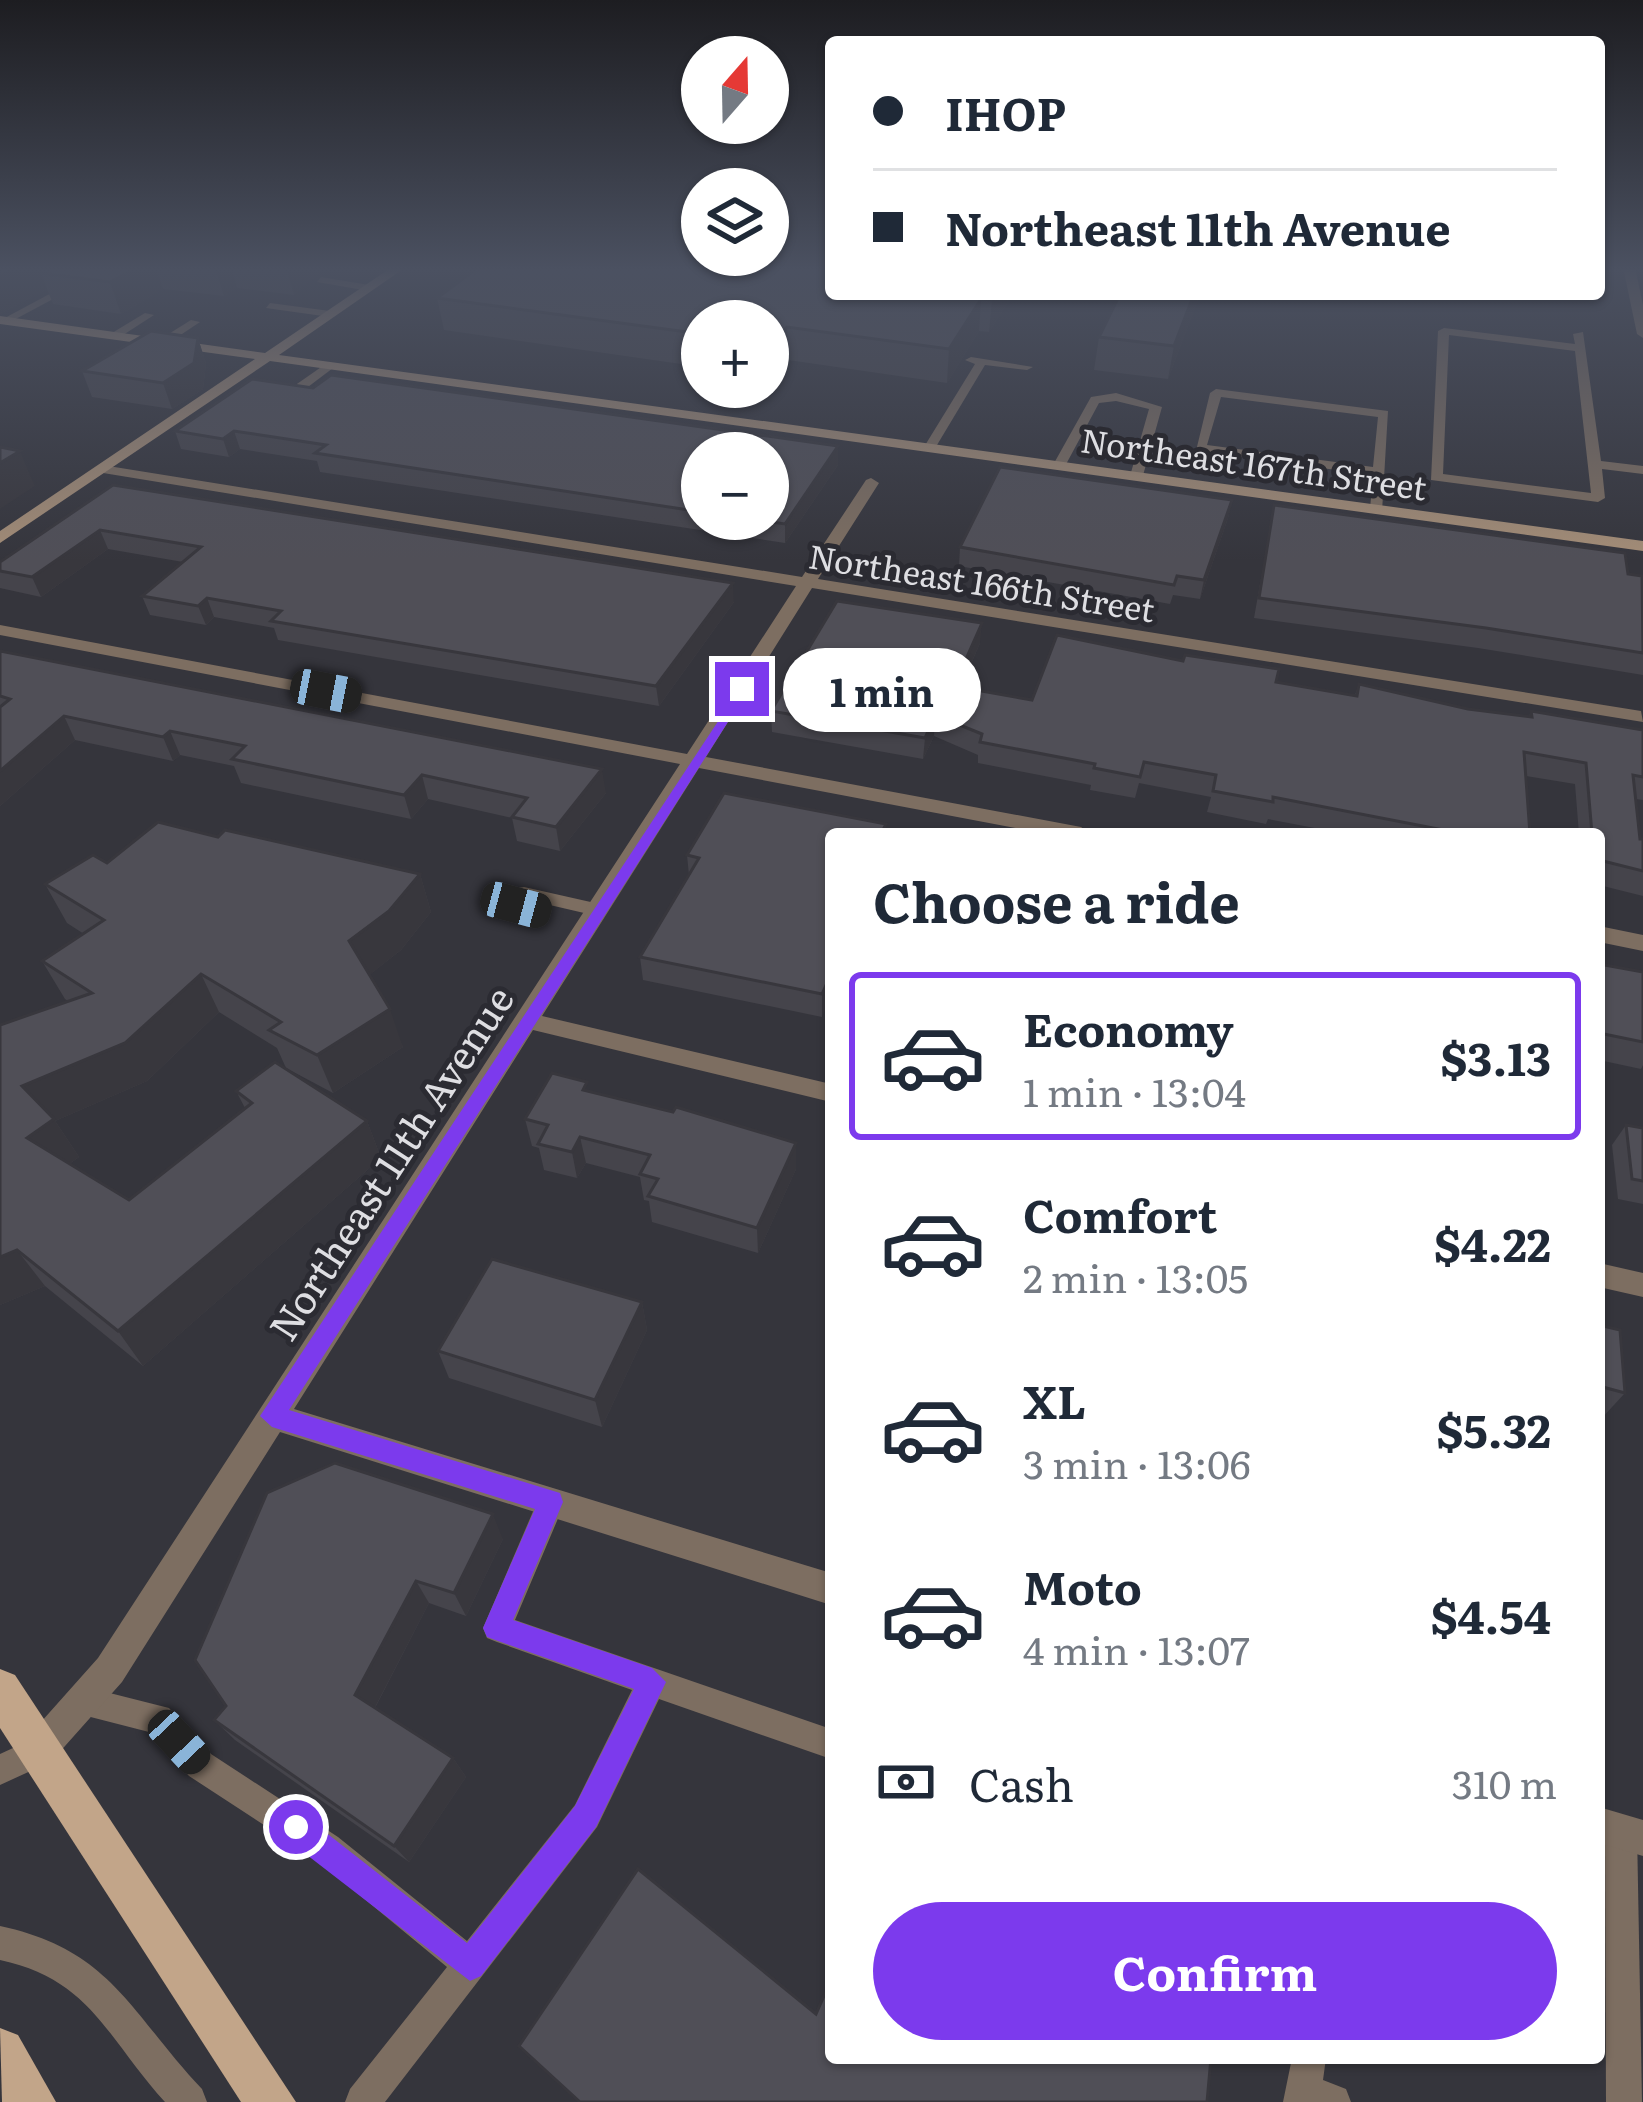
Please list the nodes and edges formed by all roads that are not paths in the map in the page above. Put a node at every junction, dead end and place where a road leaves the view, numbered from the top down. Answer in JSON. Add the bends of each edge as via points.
{"nodes":[{"id":1,"x":254,"y":365,"type":"edge"},
{"id":2,"x":331,"y":365,"type":"joint"},
{"id":3,"x":974,"y":365,"type":"edge"},
{"id":4,"x":1011,"y":365,"type":"edge"},
{"id":5,"x":1442,"y":365,"type":"edge"},
{"id":6,"x":1582,"y":365,"type":"edge"},
{"id":7,"x":1027,"y":367,"type":"dead end"},
{"id":8,"x":288,"y":396,"type":"edge"},
{"id":9,"x":930,"y":447,"type":"junction"},
{"id":10,"x":1595,"y":464,"type":"junction"},
{"id":11,"x":1059,"y":465,"type":"junction"},
{"id":12,"x":101,"y":469,"type":"junction"},
{"id":13,"x":1643,"y":470,"type":"edge"},
{"id":14,"x":1380,"y":472,"type":"junction"},
{"id":15,"x":1137,"y":476,"type":"junction"},
{"id":16,"x":871,"y":483,"type":"dead end"},
{"id":17,"x":1377,"y":509,"type":"junction"},
{"id":18,"x":0,"y":538,"type":"edge"},
{"id":19,"x":1643,"y":545,"type":"edge"},
{"id":20,"x":808,"y":584,"type":"junction"},
{"id":21,"x":0,"y":630,"type":"edge"},
{"id":22,"x":1641,"y":717,"type":"edge"},
{"id":23,"x":698,"y":760,"type":"junction"},
{"id":24,"x":1050,"y":828,"type":"edge"},
{"id":25,"x":1605,"y":935,"type":"edge"},
{"id":26,"x":1643,"y":943,"type":"edge"},
{"id":27,"x":525,"y":1020,"type":"junction"},
{"id":28,"x":825,"y":1092,"type":"edge"},
{"id":29,"x":1605,"y":1276,"type":"edge"},
{"id":30,"x":1643,"y":1285,"type":"edge"},
{"id":31,"x":272,"y":1416,"type":"junction"},
{"id":32,"x":551,"y":1502,"type":"junction"},
{"id":33,"x":825,"y":1586,"type":"edge"},
{"id":34,"x":652,"y":1682,"type":"junction"},
{"id":35,"x":0,"y":1690,"type":"edge"},
{"id":36,"x":86,"y":1702,"type":"junction"},
{"id":37,"x":825,"y":1742,"type":"edge"},
{"id":38,"x":18,"y":1761,"type":"edge"},
{"id":39,"x":1621,"y":1832,"type":"edge"},
{"id":40,"x":0,"y":1943,"type":"edge"},
{"id":41,"x":470,"y":1965,"type":"junction"},
{"id":42,"x":0,"y":2053,"type":"edge"},
{"id":43,"x":31,"y":2102,"type":"edge"},
{"id":44,"x":189,"y":2102,"type":"edge"},
{"id":45,"x":271,"y":2102,"type":"edge"},
{"id":46,"x":363,"y":2102,"type":"edge"},
{"id":47,"x":1624,"y":2102,"type":"edge"}],
"edges":[{"from":1,"to":12,"type":"street"},
{"from":2,"to":8,"type":"lane"},
{"from":2,"to":9,"type":"street","name":"Northeast 167th Street"},
{"from":3,"to":9,"type":"lane"},
{"from":4,"to":7,"type":"lane"},
{"from":5,"to":10,"type":"lane","via":[[1436,477],[1598,498]]},
{"from":6,"to":10,"type":"lane"},
{"from":9,"to":11,"type":"street","name":"Northeast 167th Street"},
{"from":10,"to":13,"type":"lane"},
{"from":11,"to":15,"type":"street","name":"Northeast 167th Street"},
{"from":11,"to":15,"type":"lane","via":[[1095,400],[1139,400],[1156,406],[1156,417]]},
{"from":12,"to":18,"type":"street"},
{"from":12,"to":20,"type":"street","name":"Northeast 166th Street"},
{"from":14,"to":14,"type":"lane","via":[[1384,414],[1216,393],[1200,448]]},
{"from":14,"to":17,"type":"lane"},
{"from":15,"to":17,"type":"street","name":"Northeast 167th Street"},
{"from":16,"to":20,"type":"street","name":"Northeast 11th Avenue"},
{"from":17,"to":19,"type":"street","name":"Northeast 167th Street"},
{"from":20,"to":22,"type":"street","name":"Northeast 166th Street"},
{"from":20,"to":23,"type":"street","name":"Northeast 11th Avenue"},
{"from":21,"to":23,"type":"street"},
{"from":23,"to":24,"type":"street"},
{"from":23,"to":27,"type":"street","name":"Northeast 11th Avenue"},
{"from":25,"to":26,"type":"street"},
{"from":27,"to":28,"type":"street"},
{"from":27,"to":31,"type":"street","name":"Northeast 11th Avenue"},
{"from":29,"to":30,"type":"street"},
{"from":31,"to":32,"type":"street"},
{"from":31,"to":36,"type":"street","name":"Northeast 11th Avenue"},
{"from":32,"to":33,"type":"street"},
{"from":32,"to":34,"type":"lane","via":[[496,1628]]},
{"from":34,"to":37,"type":"lane"},
{"from":34,"to":41,"type":"lane","via":[[586,1816]]},
{"from":35,"to":38,"type":"main road"},
{"from":36,"to":38,"type":"street","name":"Northeast 11th Avenue"},
{"from":36,"to":41,"type":"lane","via":[[158,1719],[200,1765],[327,1848]]},
{"from":38,"to":45,"type":"main road"},
{"from":39,"to":47,"type":"lane"},
{"from":40,"to":44,"type":"lane","via":[[33,1946],[89,1978]]},
{"from":41,"to":46,"type":"lane"},
{"from":42,"to":43,"type":"main road"}]}
